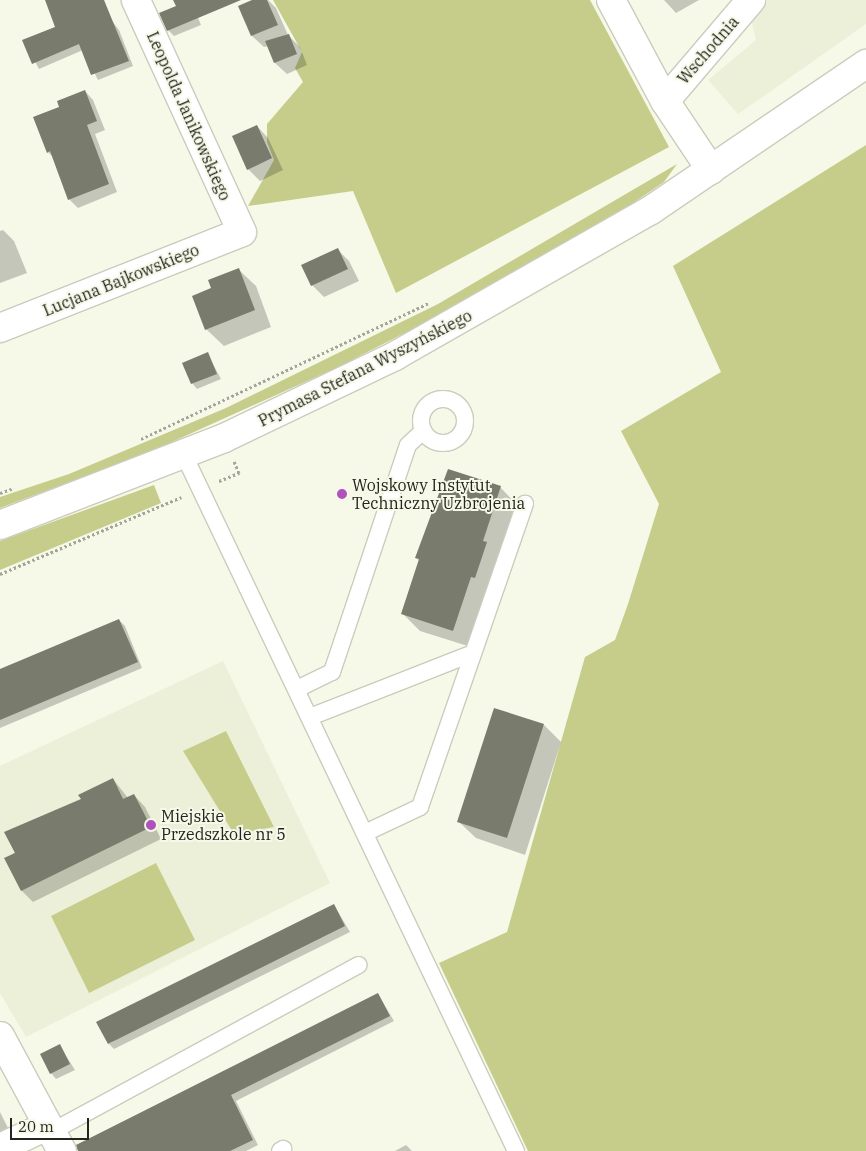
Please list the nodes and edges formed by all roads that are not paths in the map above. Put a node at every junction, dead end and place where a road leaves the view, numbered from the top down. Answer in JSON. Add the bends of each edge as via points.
{"nodes":[{"id":1,"x":136,"y":0,"type":"edge"},
{"id":2,"x":611,"y":0,"type":"edge"},
{"id":3,"x":752,"y":0,"type":"edge"},
{"id":4,"x":866,"y":64,"type":"edge"},
{"id":5,"x":665,"y":101,"type":"junction"},
{"id":6,"x":711,"y":170,"type":"junction"},
{"id":7,"x":242,"y":232,"type":"joint"},
{"id":8,"x":0,"y":328,"type":"edge"},
{"id":9,"x":423,"y":431,"type":"dead end"},
{"id":10,"x":184,"y":455,"type":"junction"},
{"id":11,"x":525,"y":504,"type":"dead end"},
{"id":12,"x":0,"y":525,"type":"edge"},
{"id":13,"x":473,"y":653,"type":"junction"},
{"id":14,"x":297,"y":689,"type":"junction"},
{"id":15,"x":310,"y":717,"type":"junction"},
{"id":16,"x":365,"y":833,"type":"junction"},
{"id":17,"x":359,"y":964,"type":"dead end"},
{"id":18,"x":0,"y":1036,"type":"edge"},
{"id":19,"x":53,"y":1136,"type":"edge"},
{"id":20,"x":0,"y":1148,"type":"edge"},
{"id":21,"x":516,"y":1151,"type":"edge"}],
"edges":[{"from":1,"to":7,"type":"street","name":"Leopolda Janikowskiego"},
{"from":2,"to":5,"type":"street"},
{"from":3,"to":5,"type":"street","name":"Wschodnia"},
{"from":4,"to":6,"type":"street","name":"Prymasa Stefana Wyszyńskiego"},
{"from":5,"to":6,"type":"street"},
{"from":6,"to":10,"type":"street","name":"Prymasa Stefana Wyszyńskiego","via":[[626,225],[467,317],[377,365]]},
{"from":7,"to":8,"type":"street","name":"Lucjana Bajkowskiego"},
{"from":9,"to":14,"type":"lane","via":[[408,445],[332,672]]},
{"from":10,"to":12,"type":"street","name":"Prymasa Stefana Wyszyńskiego"},
{"from":10,"to":14,"type":"lane"},
{"from":11,"to":13,"type":"lane"},
{"from":13,"to":15,"type":"lane"},
{"from":13,"to":16,"type":"lane","via":[[420,807]]},
{"from":14,"to":15,"type":"lane"},
{"from":15,"to":16,"type":"lane"},
{"from":16,"to":21,"type":"lane"},
{"from":17,"to":19,"type":"lane"},
{"from":18,"to":19,"type":"street"},
{"from":19,"to":20,"type":"street"}]}
